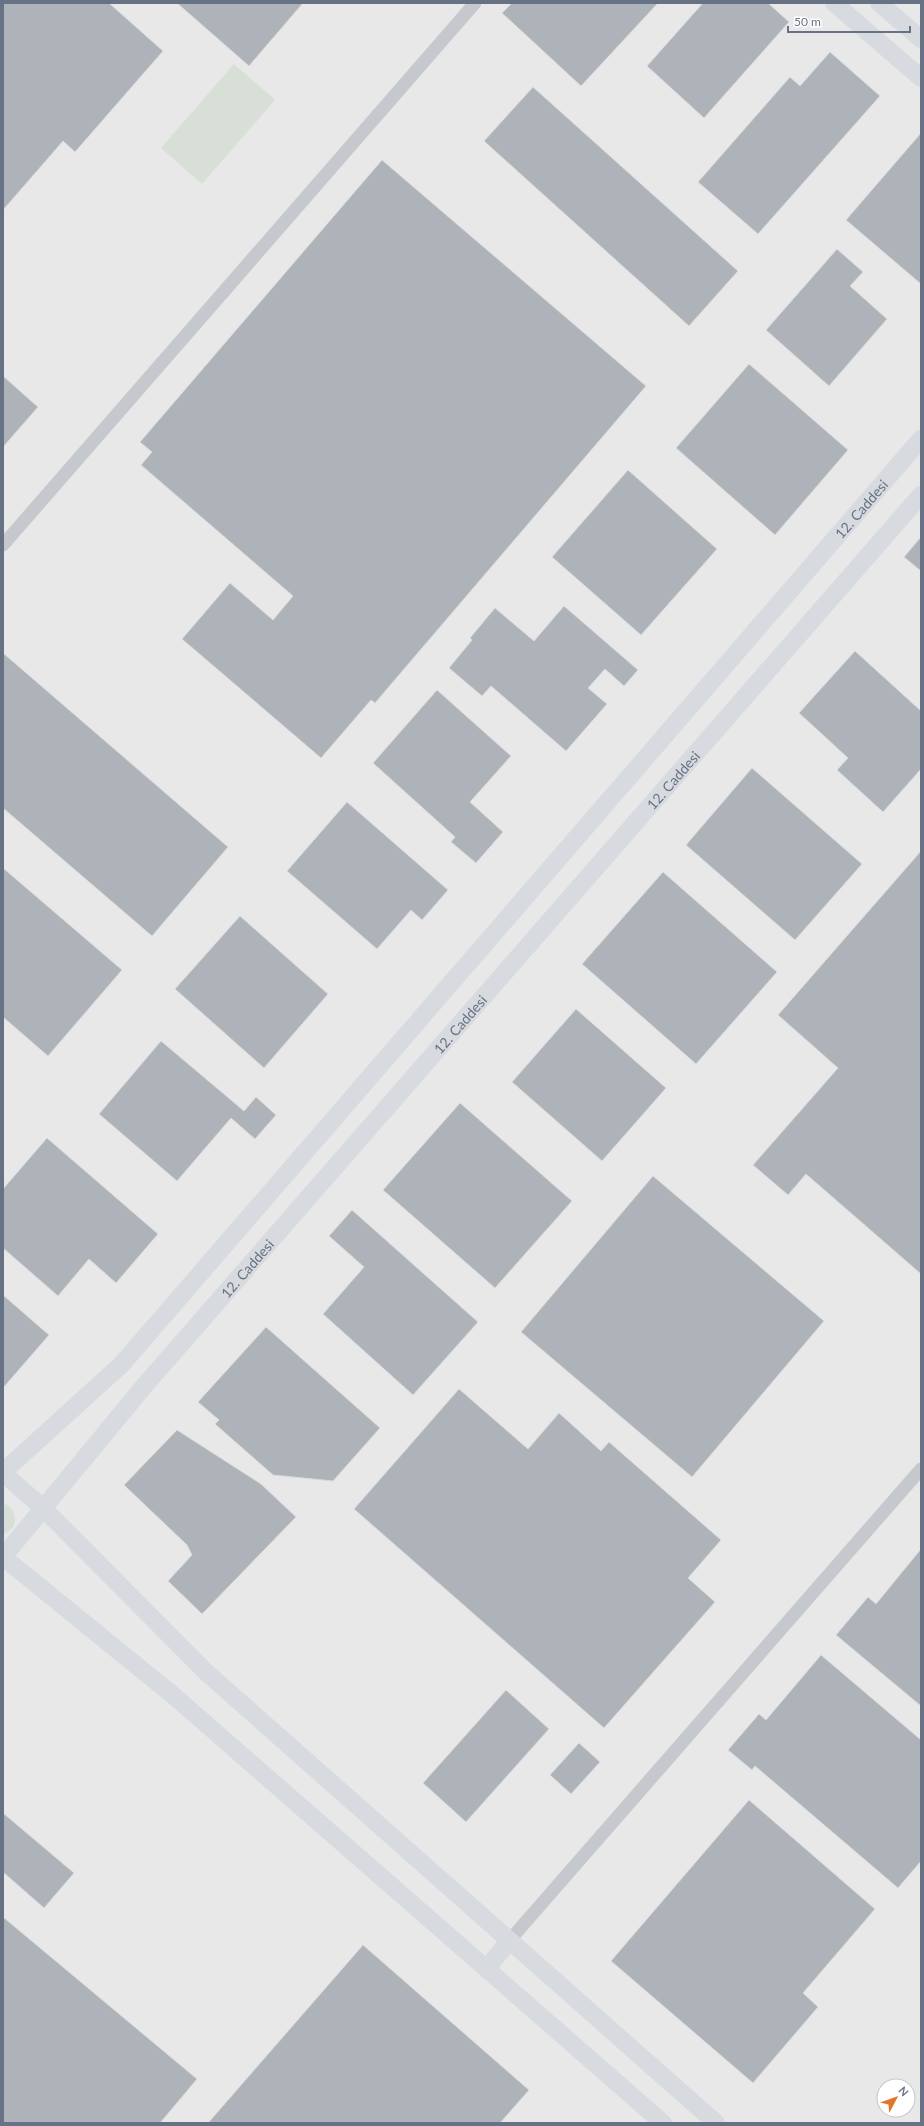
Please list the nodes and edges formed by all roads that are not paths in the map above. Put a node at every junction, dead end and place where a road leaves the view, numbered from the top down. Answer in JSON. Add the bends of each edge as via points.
{"nodes":[{"id":1,"x":475,"y":3,"type":"edge"},
{"id":2,"x":834,"y":3,"type":"edge"},
{"id":3,"x":879,"y":3,"type":"edge"},
{"id":4,"x":921,"y":39,"type":"edge"},
{"id":5,"x":921,"y":78,"type":"edge"},
{"id":6,"x":921,"y":439,"type":"edge"},
{"id":7,"x":921,"y":495,"type":"edge"},
{"id":8,"x":3,"y":545,"type":"edge"},
{"id":9,"x":921,"y":1469,"type":"edge"},
{"id":10,"x":3,"y":1472,"type":"edge"},
{"id":11,"x":44,"y":1509,"type":"junction"},
{"id":12,"x":3,"y":1557,"type":"edge"},
{"id":13,"x":509,"y":1941,"type":"junction"},
{"id":14,"x":487,"y":1968,"type":"junction"},
{"id":15,"x":663,"y":2123,"type":"edge"},
{"id":16,"x":716,"y":2123,"type":"edge"}],
"edges":[{"from":1,"to":8,"type":"street"},
{"from":2,"to":5,"type":"street"},
{"from":3,"to":4,"type":"street"},
{"from":6,"to":10,"type":"street","name":"12. Caddesi","via":[[122,1364]]},
{"from":7,"to":11,"type":"street","name":"12. Caddesi","via":[[145,1385]]},
{"from":9,"to":13,"type":"street"},
{"from":10,"to":11,"type":"street"},
{"from":11,"to":12,"type":"street","name":"12. Caddesi"},
{"from":11,"to":13,"type":"street","via":[[207,1673]]},
{"from":12,"to":14,"type":"street","via":[[174,1696]]},
{"from":13,"to":14,"type":"street"},
{"from":13,"to":16,"type":"street"},
{"from":14,"to":15,"type":"street"}]}
